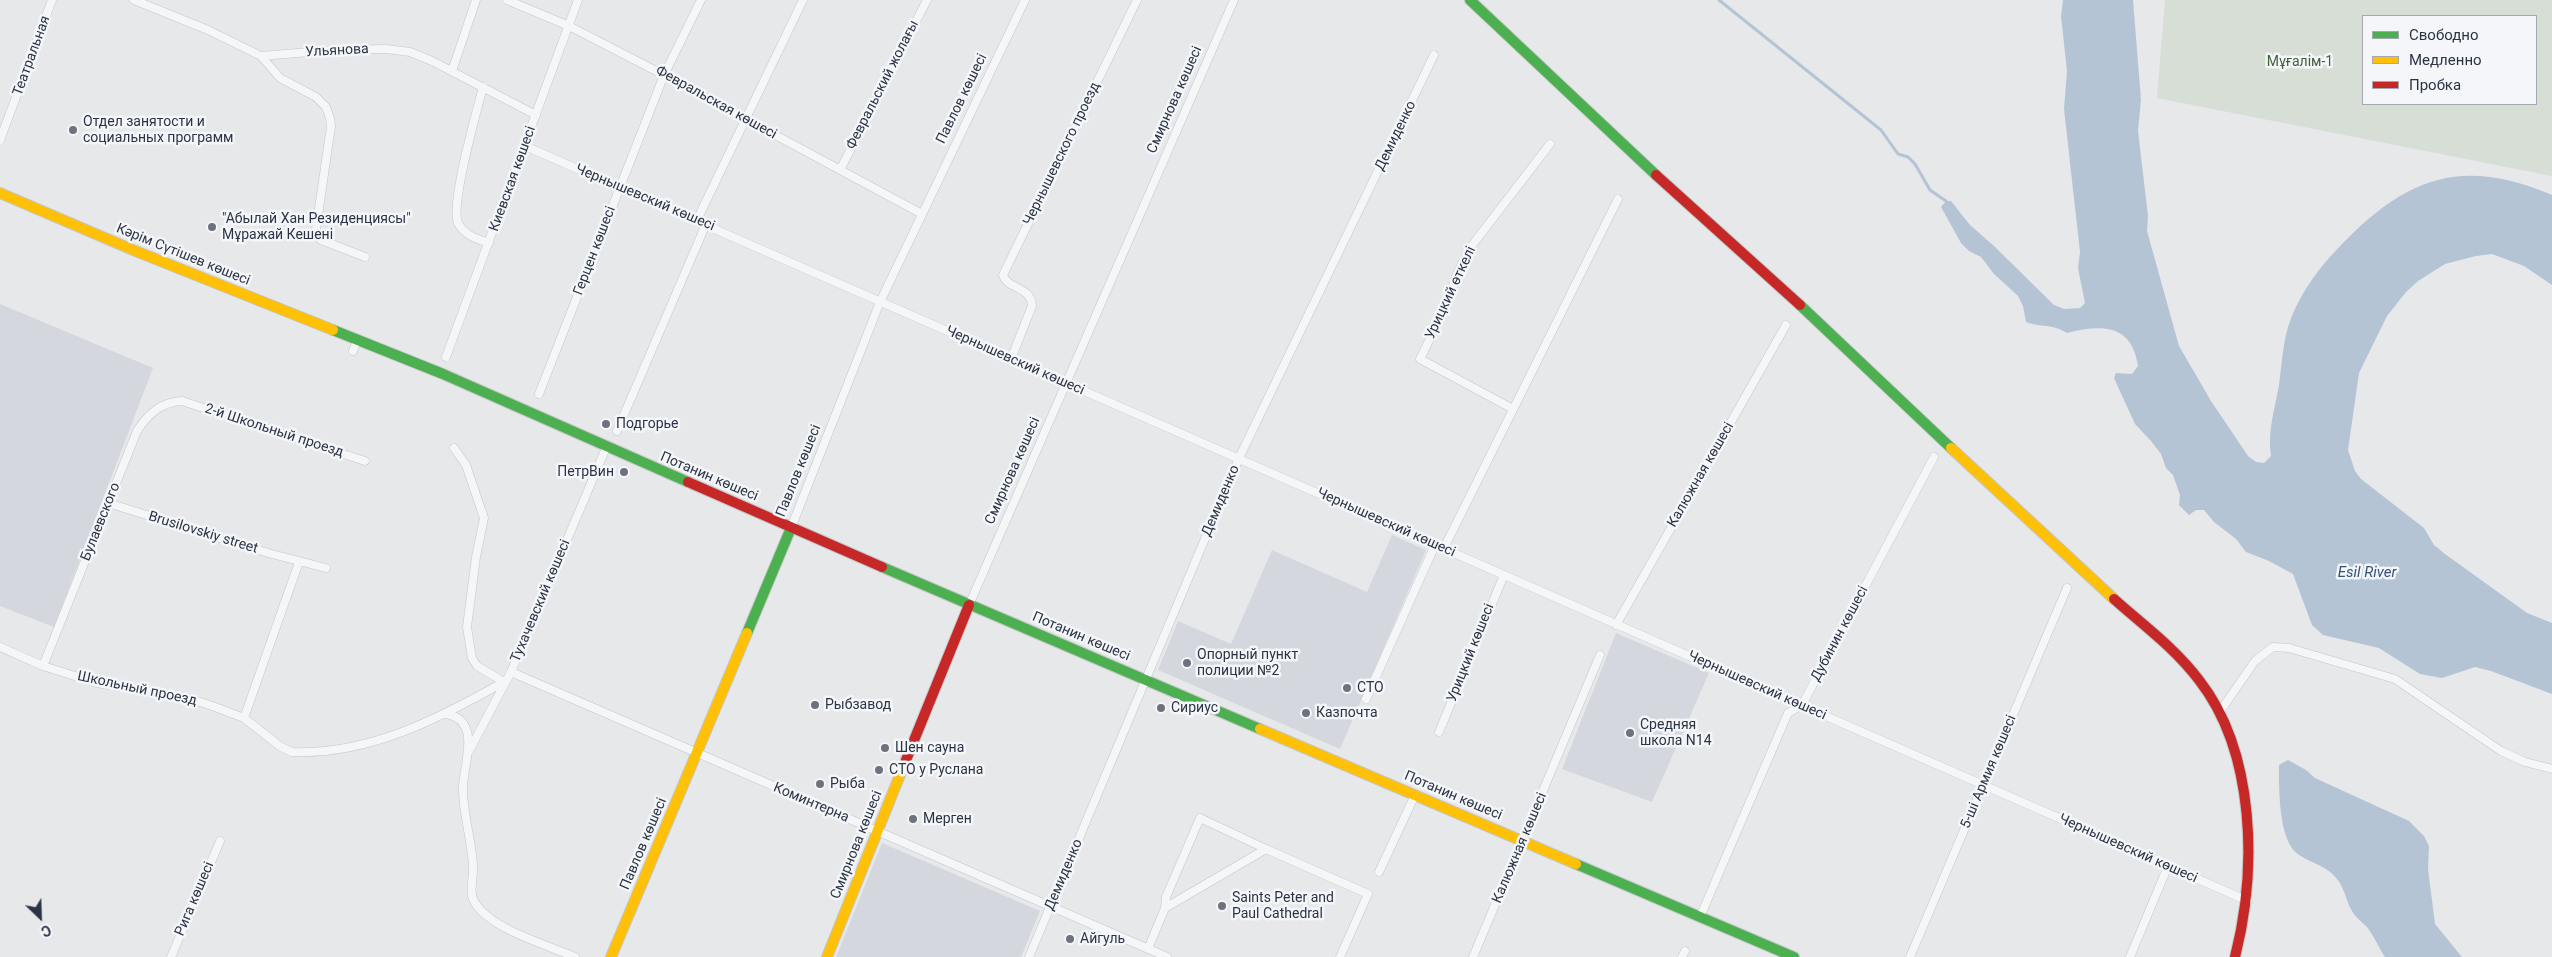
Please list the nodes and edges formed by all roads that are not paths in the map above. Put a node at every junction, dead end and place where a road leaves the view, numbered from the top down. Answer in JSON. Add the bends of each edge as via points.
{"nodes":[{"id":1,"x":52,"y":0,"type":"edge"},
{"id":2,"x":134,"y":0,"type":"edge"},
{"id":3,"x":476,"y":0,"type":"edge"},
{"id":4,"x":507,"y":0,"type":"edge"},
{"id":5,"x":578,"y":0,"type":"edge"},
{"id":6,"x":701,"y":0,"type":"edge"},
{"id":7,"x":803,"y":0,"type":"edge"},
{"id":8,"x":927,"y":0,"type":"edge"},
{"id":9,"x":1024,"y":0,"type":"edge"},
{"id":10,"x":1137,"y":0,"type":"edge"},
{"id":11,"x":1234,"y":0,"type":"edge"},
{"id":12,"x":1470,"y":0,"type":"edge"},
{"id":13,"x":569,"y":26,"type":"junction"},
{"id":14,"x":1434,"y":55,"type":"dead end"},
{"id":15,"x":261,"y":56,"type":"junction"},
{"id":16,"x":452,"y":71,"type":"junction"},
{"id":17,"x":664,"y":74,"type":"junction"},
{"id":18,"x":484,"y":88,"type":"junction"},
{"id":19,"x":536,"y":115,"type":"junction"},
{"id":20,"x":746,"y":120,"type":"junction"},
{"id":21,"x":0,"y":140,"type":"edge"},
{"id":22,"x":1550,"y":144,"type":"dead end"},
{"id":23,"x":525,"y":146,"type":"junction"},
{"id":24,"x":840,"y":170,"type":"junction"},
{"id":25,"x":620,"y":187,"type":"junction"},
{"id":26,"x":0,"y":192,"type":"edge"},
{"id":27,"x":1618,"y":199,"type":"dead end"},
{"id":28,"x":922,"y":214,"type":"junction"},
{"id":29,"x":697,"y":220,"type":"junction"},
{"id":30,"x":706,"y":224,"type":"junction"},
{"id":31,"x":489,"y":243,"type":"junction"},
{"id":32,"x":365,"y":257,"type":"dead end"},
{"id":33,"x":880,"y":302,"type":"junction"},
{"id":34,"x":1786,"y":325,"type":"dead end"},
{"id":35,"x":355,"y":346,"type":"joint"},
{"id":36,"x":446,"y":357,"type":"dead end"},
{"id":37,"x":1011,"y":359,"type":"junction"},
{"id":38,"x":1066,"y":383,"type":"junction"},
{"id":39,"x":539,"y":394,"type":"dead end"},
{"id":40,"x":182,"y":401,"type":"joint"},
{"id":41,"x":1513,"y":409,"type":"junction"},
{"id":42,"x":617,"y":431,"type":"dead end"},
{"id":43,"x":454,"y":448,"type":"dead end"},
{"id":44,"x":606,"y":448,"type":"junction"},
{"id":45,"x":1934,"y":457,"type":"dead end"},
{"id":46,"x":1239,"y":458,"type":"junction"},
{"id":47,"x":365,"y":461,"type":"dead end"},
{"id":48,"x":108,"y":503,"type":"junction"},
{"id":49,"x":791,"y":528,"type":"junction"},
{"id":50,"x":1435,"y":544,"type":"junction"},
{"id":51,"x":1444,"y":548,"type":"junction"},
{"id":52,"x":299,"y":562,"type":"junction"},
{"id":53,"x":326,"y":568,"type":"dead end"},
{"id":54,"x":1504,"y":575,"type":"junction"},
{"id":55,"x":2067,"y":588,"type":"dead end"},
{"id":56,"x":969,"y":605,"type":"junction"},
{"id":57,"x":1616,"y":625,"type":"junction"},
{"id":58,"x":0,"y":647,"type":"edge"},
{"id":59,"x":1600,"y":656,"type":"dead end"},
{"id":60,"x":43,"y":666,"type":"junction"},
{"id":61,"x":511,"y":672,"type":"junction"},
{"id":62,"x":1146,"y":680,"type":"junction"},
{"id":63,"x":504,"y":682,"type":"junction"},
{"id":64,"x":1366,"y":699,"type":"dead end"},
{"id":65,"x":1802,"y":705,"type":"junction"},
{"id":66,"x":2219,"y":713,"type":"junction"},
{"id":67,"x":446,"y":714,"type":"junction"},
{"id":68,"x":244,"y":718,"type":"junction"},
{"id":69,"x":1439,"y":732,"type":"dead end"},
{"id":70,"x":469,"y":751,"type":"junction"},
{"id":71,"x":697,"y":753,"type":"junction"},
{"id":72,"x":2552,"y":768,"type":"edge"},
{"id":73,"x":1983,"y":785,"type":"junction"},
{"id":74,"x":1415,"y":795,"type":"junction"},
{"id":75,"x":877,"y":831,"type":"junction"},
{"id":76,"x":1523,"y":840,"type":"junction"},
{"id":77,"x":220,"y":841,"type":"dead end"},
{"id":78,"x":1266,"y":849,"type":"junction"},
{"id":79,"x":2168,"y":866,"type":"junction"},
{"id":80,"x":1379,"y":872,"type":"dead end"},
{"id":81,"x":2248,"y":901,"type":"junction"},
{"id":82,"x":1050,"y":906,"type":"junction"},
{"id":83,"x":1165,"y":908,"type":"junction"},
{"id":84,"x":1700,"y":917,"type":"junction"},
{"id":85,"x":1148,"y":949,"type":"junction"},
{"id":86,"x":170,"y":957,"type":"edge"},
{"id":87,"x":575,"y":957,"type":"edge"},
{"id":88,"x":611,"y":957,"type":"edge"},
{"id":89,"x":827,"y":957,"type":"edge"},
{"id":90,"x":1029,"y":957,"type":"edge"},
{"id":91,"x":1167,"y":957,"type":"edge"},
{"id":92,"x":1340,"y":957,"type":"edge"},
{"id":93,"x":1474,"y":957,"type":"edge"},
{"id":94,"x":1794,"y":957,"type":"edge"},
{"id":95,"x":1910,"y":957,"type":"edge"},
{"id":96,"x":2130,"y":957,"type":"edge"},
{"id":97,"x":2235,"y":957,"type":"edge"}],
"edges":[{"from":1,"to":21,"type":"street","name":"Театральная"},
{"from":2,"to":15,"type":"street"},
{"from":3,"to":16,"type":"street"},
{"from":4,"to":13,"type":"street","name":"Февральская көшесі"},
{"from":5,"to":13,"type":"street","name":"Киевская көшесі"},
{"from":6,"to":17,"type":"street","name":"Герцен көшесі"},
{"from":7,"to":20,"type":"street"},
{"from":8,"to":24,"type":"street","name":"Февральский жолағы"},
{"from":9,"to":28,"type":"street","name":"Павлов көшесі"},
{"from":10,"to":37,"type":"street","name":"Чернышевского проезд","via":[[1003,275],[1006,281],[1030,296],[1032,306]]},
{"from":11,"to":38,"type":"street","name":"Смирнова көшесі"},
{"from":12,"to":66,"type":"main road","via":[[1637,158],[1799,303],[2077,566],[2170,648],[2209,693]]},
{"from":13,"to":17,"type":"street","name":"Февральская көшесі"},
{"from":13,"to":19,"type":"street","name":"Киевская көшесі"},
{"from":14,"to":46,"type":"street","name":"Демиденко"},
{"from":15,"to":16,"type":"street","name":"Ульянова","via":[[386,49],[410,52]]},
{"from":15,"to":32,"type":"street","via":[[280,78],[316,97],[326,107],[331,126],[317,236]]},
{"from":16,"to":18,"type":"street","name":"Ульянова"},
{"from":17,"to":20,"type":"street","name":"Февральская көшесі"},
{"from":17,"to":25,"type":"street","name":"Герцен көшесі"},
{"from":18,"to":19,"type":"street","name":"Ульянова"},
{"from":18,"to":31,"type":"street","via":[[466,151],[456,215],[460,226],[470,236]]},
{"from":19,"to":23,"type":"street","name":"Киевская көшесі"},
{"from":20,"to":24,"type":"street","name":"Февральская көшесі"},
{"from":20,"to":29,"type":"street"},
{"from":22,"to":41,"type":"street","name":"Урицкий өткелі","via":[[1466,255],[1449,300],[1420,359]]},
{"from":23,"to":25,"type":"street","name":"Чернышевский көшесі"},
{"from":23,"to":31,"type":"street","name":"Киевская көшесі"},
{"from":24,"to":28,"type":"street","name":"Февральская көшесі"},
{"from":25,"to":29,"type":"street","name":"Чернышевский көшесі"},
{"from":25,"to":39,"type":"street","name":"Герцен көшесі"},
{"from":26,"to":35,"type":"main road","name":"Кәрім Сүтішев көшесі"},
{"from":27,"to":41,"type":"street"},
{"from":28,"to":33,"type":"street","name":"Павлов көшесі"},
{"from":29,"to":30,"type":"street","name":"Чернышевский көшесі"},
{"from":30,"to":33,"type":"street","name":"Чернышевский көшесі"},
{"from":30,"to":42,"type":"street"},
{"from":31,"to":36,"type":"street","name":"Киевская көшесі"},
{"from":33,"to":37,"type":"street","name":"Чернышевский көшесі"},
{"from":33,"to":49,"type":"street","name":"Павлов көшесі"},
{"from":34,"to":57,"type":"street","name":"Калюжная көшесі"},
{"from":35,"to":44,"type":"main road","name":"Потанин көшесі","via":[[443,374]]},
{"from":37,"to":38,"type":"street","name":"Чернышевский көшесі"},
{"from":38,"to":46,"type":"street","name":"Чернышевский көшесі"},
{"from":38,"to":56,"type":"street","name":"Смирнова көшесі"},
{"from":40,"to":47,"type":"street","name":"2-й Школьный проезд"},
{"from":40,"to":48,"type":"street","name":"Булаевского","via":[[167,403],[144,420]]},
{"from":41,"to":51,"type":"street"},
{"from":43,"to":63,"type":"street","via":[[466,465],[484,518],[467,627],[472,658],[477,666]]},
{"from":44,"to":49,"type":"main road","name":"Потанин көшесі"},
{"from":44,"to":61,"type":"street","name":"Тухачевский көшесі"},
{"from":45,"to":65,"type":"street","name":"Дубинин көшесі"},
{"from":46,"to":50,"type":"street","name":"Чернышевский көшесі"},
{"from":46,"to":62,"type":"street","name":"Демиденко"},
{"from":48,"to":52,"type":"street","name":"Brusilovskiy street"},
{"from":48,"to":60,"type":"street","name":"Булаевского"},
{"from":49,"to":56,"type":"main road","name":"Потанин көшесі"},
{"from":49,"to":71,"type":"main road","name":"Павлов көшесі"},
{"from":50,"to":51,"type":"street","name":"Чернышевский көшесі"},
{"from":50,"to":64,"type":"street"},
{"from":51,"to":54,"type":"street","name":"Чернышевский көшесі"},
{"from":52,"to":53,"type":"street","name":"Brusilovskiy street"},
{"from":52,"to":68,"type":"street"},
{"from":54,"to":57,"type":"street","name":"Чернышевский көшесі"},
{"from":54,"to":69,"type":"street","name":"Урицкий көшесі"},
{"from":55,"to":73,"type":"street","name":"5-ші Армия көшесі"},
{"from":56,"to":62,"type":"main road","name":"Потанин көшесі"},
{"from":56,"to":75,"type":"main road","name":"Смирнова көшесі"},
{"from":57,"to":65,"type":"street","name":"Чернышевский көшесі"},
{"from":58,"to":60,"type":"street"},
{"from":59,"to":76,"type":"street","name":"Калюжная көшесі"},
{"from":60,"to":68,"type":"street","name":"Школьный проезд","via":[[97,683],[188,698]]},
{"from":61,"to":63,"type":"street","name":"Тухачевский көшесі"},
{"from":61,"to":71,"type":"street","name":"Коминтерна"},
{"from":62,"to":74,"type":"main road","name":"Потанин көшесі"},
{"from":62,"to":82,"type":"street","name":"Демиденко"},
{"from":63,"to":67,"type":"street","name":"Школьный проезд"},
{"from":63,"to":70,"type":"street","name":"Тухачевский көшесі"},
{"from":65,"to":73,"type":"street","name":"Чернышевский көшесі"},
{"from":65,"to":84,"type":"street","name":"Дубинин көшесі","via":[[1788,714]]},
{"from":66,"to":72,"type":"street","via":[[2256,660],[2273,647],[2290,648],[2395,679],[2501,751],[2525,762]]},
{"from":66,"to":81,"type":"main road","via":[[2238,768],[2245,807]]},
{"from":67,"to":68,"type":"street","name":"Школьный проезд","via":[[370,743],[304,752],[292,752],[281,747]]},
{"from":67,"to":70,"type":"street","name":"Тухачевский көшесі","via":[[463,725]]},
{"from":70,"to":87,"type":"street","name":"Тухачевский көшесі","via":[[463,787],[473,866],[471,893],[475,902],[491,919]]},
{"from":71,"to":75,"type":"street","name":"Коминтерна"},
{"from":71,"to":88,"type":"main road","name":"Павлов көшесі"},
{"from":73,"to":79,"type":"street","name":"Чернышевский көшесі"},
{"from":73,"to":95,"type":"street","name":"5-ші Армия көшесі"},
{"from":74,"to":76,"type":"main road","name":"Потанин көшесі"},
{"from":74,"to":80,"type":"street"},
{"from":75,"to":82,"type":"street","name":"Коминтерна"},
{"from":75,"to":89,"type":"main road","name":"Смирнова көшесі"},
{"from":76,"to":84,"type":"main road","name":"Потанин көшесі"},
{"from":76,"to":93,"type":"street","name":"Калюжная көшесі"},
{"from":77,"to":86,"type":"street","name":"Рига көшесі"},
{"from":78,"to":83,"type":"street"},
{"from":78,"to":83,"type":"street","via":[[1200,818],[1166,897]]},
{"from":78,"to":92,"type":"street","via":[[1368,894]]},
{"from":79,"to":81,"type":"street","name":"Чернышевский көшесі"},
{"from":79,"to":96,"type":"street"},
{"from":81,"to":97,"type":"main road"},
{"from":82,"to":85,"type":"street","name":"Коминтерна"},
{"from":82,"to":90,"type":"street","name":"Демиденко"},
{"from":83,"to":85,"type":"street"},
{"from":84,"to":94,"type":"main road","name":"Потанин көшесі"},
{"from":85,"to":91,"type":"street","name":"Коминтерна"}]}
